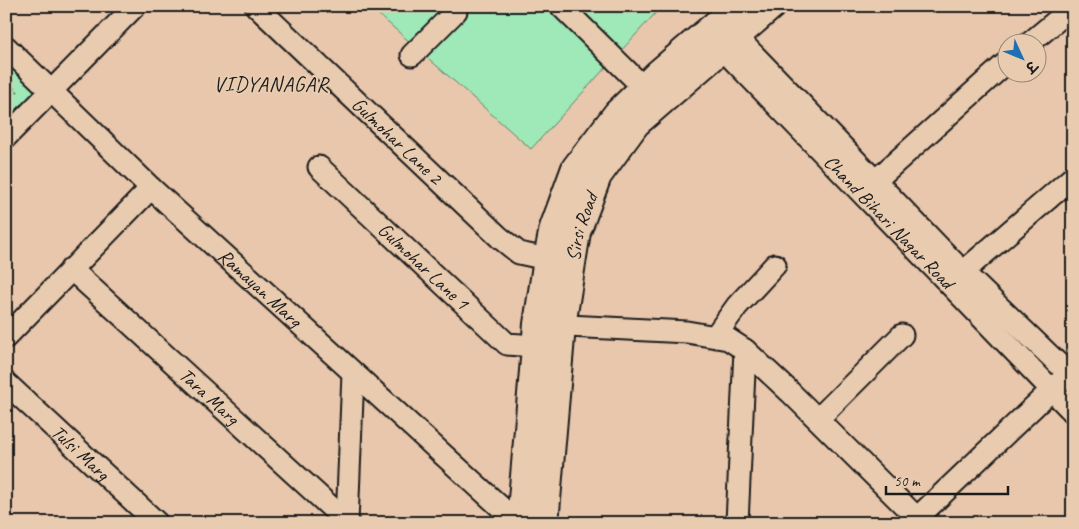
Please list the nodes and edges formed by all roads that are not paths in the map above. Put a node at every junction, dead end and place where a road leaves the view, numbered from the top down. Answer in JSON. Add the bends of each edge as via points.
{"nodes":[{"id":1,"x":135,"y":6,"type":"edge"},
{"id":2,"x":256,"y":6,"type":"edge"},
{"id":3,"x":561,"y":6,"type":"edge"},
{"id":4,"x":772,"y":6,"type":"edge"},
{"id":5,"x":1073,"y":7,"type":"edge"},
{"id":6,"x":455,"y":8,"type":"edge"},
{"id":7,"x":724,"y":29,"type":"edge"},
{"id":8,"x":1043,"y":32,"type":"edge"},
{"id":9,"x":6,"y":47,"type":"edge"},
{"id":10,"x":412,"y":55,"type":"dead end"},
{"id":11,"x":996,"y":72,"type":"edge"},
{"id":12,"x":643,"y":87,"type":"junction"},
{"id":13,"x":51,"y":92,"type":"junction"},
{"id":14,"x":6,"y":137,"type":"edge"},
{"id":15,"x":319,"y":167,"type":"dead end"},
{"id":16,"x":1073,"y":177,"type":"edge"},
{"id":17,"x":875,"y":181,"type":"junction"},
{"id":18,"x":151,"y":188,"type":"junction"},
{"id":19,"x":547,"y":259,"type":"junction"},
{"id":20,"x":775,"y":265,"type":"dead end"},
{"id":21,"x":71,"y":269,"type":"junction"},
{"id":22,"x":963,"y":272,"type":"junction"},
{"id":23,"x":545,"y":332,"type":"junction"},
{"id":24,"x":716,"y":335,"type":"junction"},
{"id":25,"x":902,"y":335,"type":"dead end"},
{"id":26,"x":6,"y":337,"type":"edge"},
{"id":27,"x":745,"y":350,"type":"junction"},
{"id":28,"x":353,"y":373,"type":"junction"},
{"id":29,"x":1070,"y":375,"type":"edge"},
{"id":30,"x":6,"y":383,"type":"edge"},
{"id":31,"x":1052,"y":390,"type":"junction"},
{"id":32,"x":1073,"y":412,"type":"edge"},
{"id":33,"x":818,"y":420,"type":"junction"},
{"id":34,"x":920,"y":520,"type":"edge"},
{"id":35,"x":347,"y":522,"type":"edge"},
{"id":36,"x":157,"y":523,"type":"edge"},
{"id":37,"x":519,"y":523,"type":"edge"},
{"id":38,"x":545,"y":523,"type":"edge"},
{"id":39,"x":737,"y":523,"type":"edge"}],
"edges":[{"from":1,"to":13,"type":"street"},
{"from":2,"to":19,"type":"street","name":"Gulmohar Lane 2","via":[[499,237],[519,253]]},
{"from":3,"to":12,"type":"street"},
{"from":4,"to":7,"type":"main road","name":"Sirsi Road"},
{"from":5,"to":8,"type":"street"},
{"from":6,"to":10,"type":"street"},
{"from":7,"to":12,"type":"main road","name":"Sirsi Road"},
{"from":7,"to":17,"type":"street","name":"Chand Bihari Nagar Road"},
{"from":7,"to":23,"type":"main road","name":"Sirsi Road","via":[[636,124],[598,176]]},
{"from":7,"to":31,"type":"street","name":"Chand Bihari Nagar Road"},
{"from":9,"to":13,"type":"street","name":"Ramayan Marg"},
{"from":11,"to":17,"type":"street"},
{"from":12,"to":19,"type":"main road","name":"Sirsi Road","via":[[616,113],[575,168],[553,228]]},
{"from":13,"to":14,"type":"street"},
{"from":13,"to":18,"type":"street","name":"Ramayan Marg"},
{"from":15,"to":23,"type":"street","name":"Gulmohar Lane 1","via":[[507,344]]},
{"from":16,"to":22,"type":"street"},
{"from":17,"to":22,"type":"street","name":"Chand Bihari Nagar Road"},
{"from":18,"to":21,"type":"street"},
{"from":18,"to":28,"type":"street","name":"Ramayan Marg"},
{"from":19,"to":23,"type":"main road","name":"Sirsi Road"},
{"from":20,"to":24,"type":"street","via":[[737,306]]},
{"from":21,"to":26,"type":"street"},
{"from":21,"to":35,"type":"street","name":"Tara Marg"},
{"from":22,"to":29,"type":"street","name":"Chand Bihari Nagar Road"},
{"from":23,"to":24,"type":"street","name":"Gulmohar Lane 1"},
{"from":23,"to":37,"type":"main road","name":"Sirsi Road"},
{"from":23,"to":38,"type":"main road","name":"Sirsi Road"},
{"from":24,"to":27,"type":"street"},
{"from":25,"to":33,"type":"street"},
{"from":27,"to":33,"type":"street"},
{"from":27,"to":39,"type":"street"},
{"from":28,"to":35,"type":"street"},
{"from":28,"to":37,"type":"street","name":"Ramayan Marg"},
{"from":29,"to":31,"type":"street"},
{"from":30,"to":36,"type":"street","name":"Tulsi Marg"},
{"from":31,"to":32,"type":"street","name":"Chand Bihari Nagar Road"},
{"from":31,"to":34,"type":"street"},
{"from":33,"to":34,"type":"street"}]}
